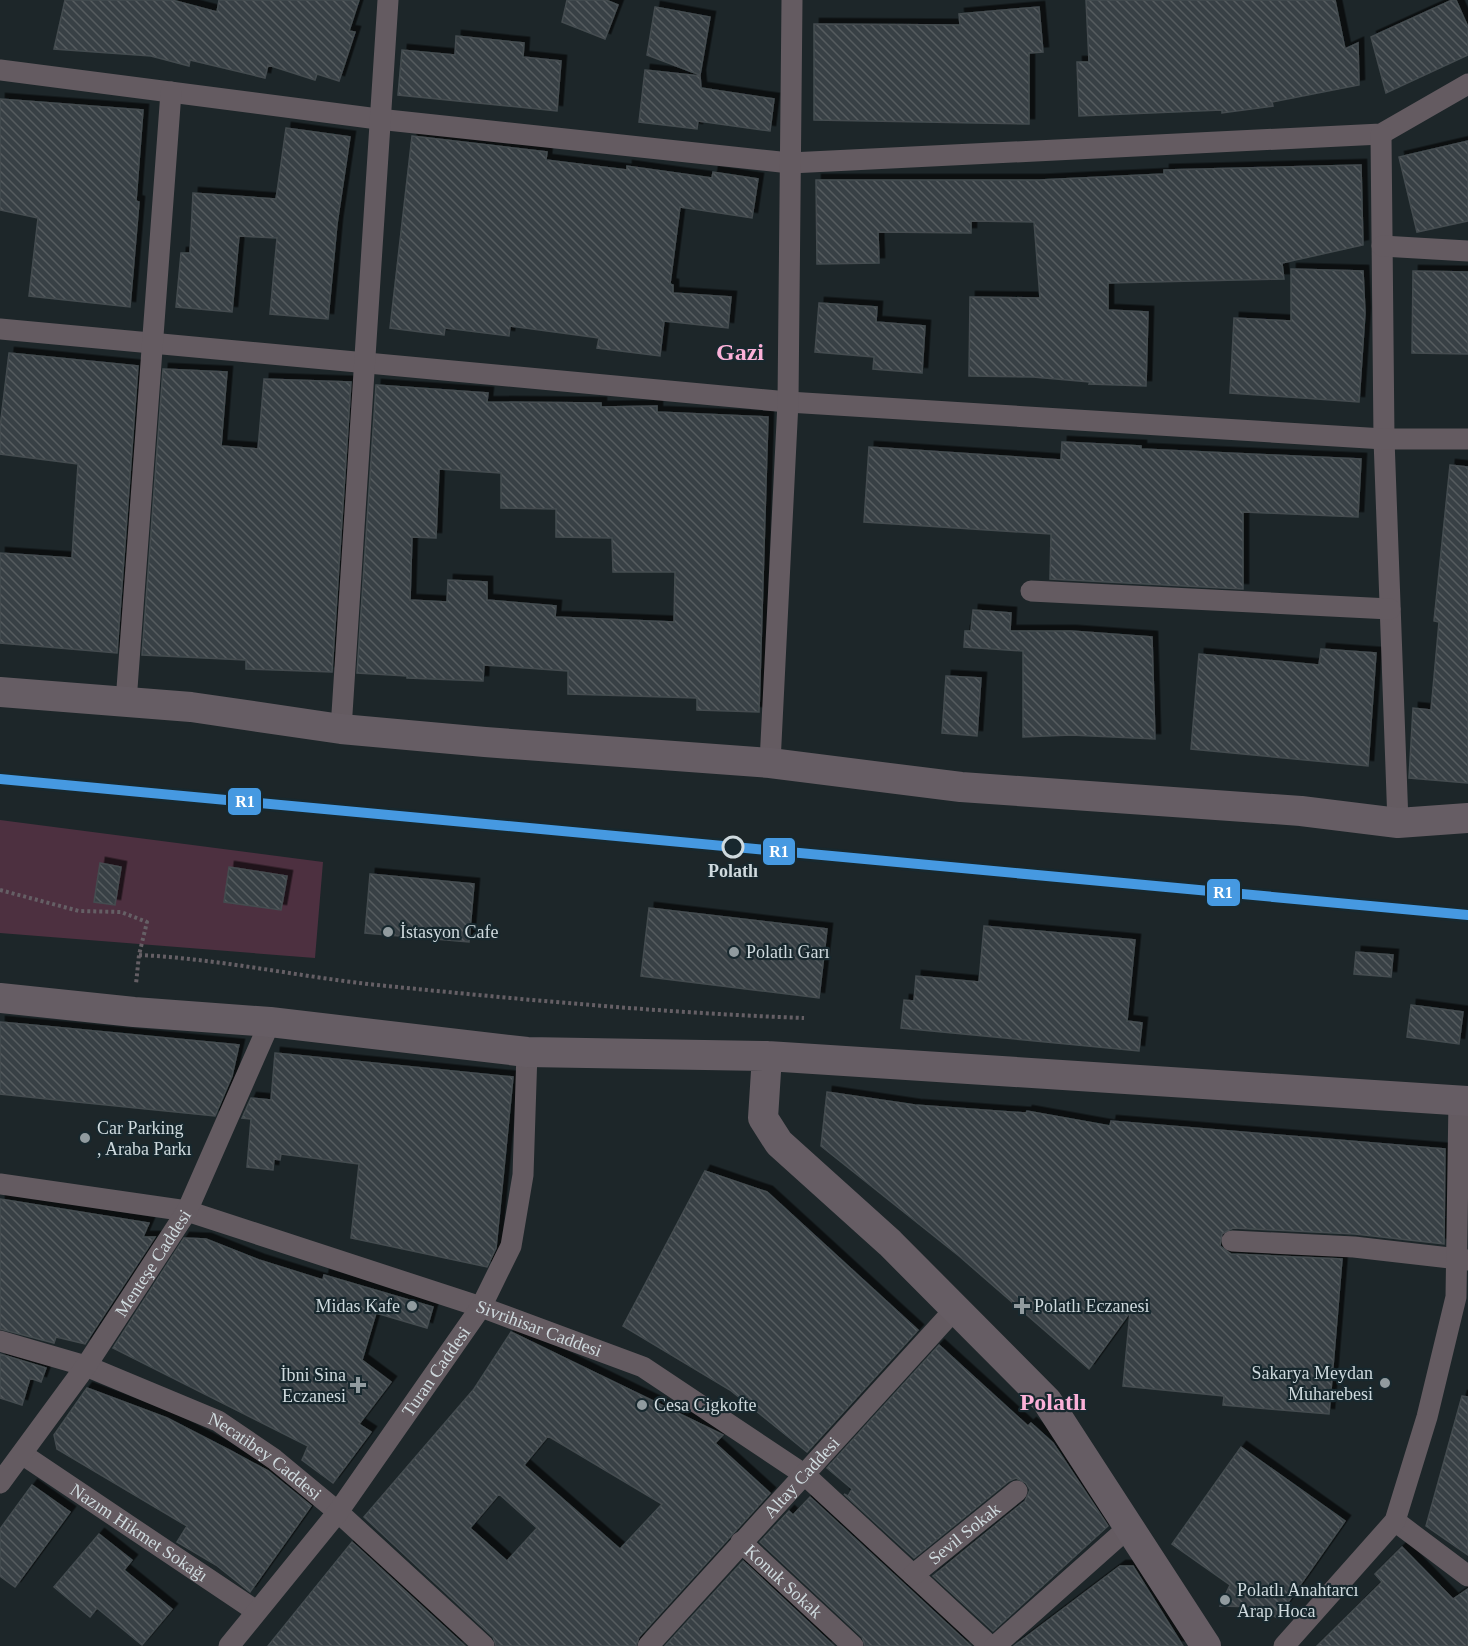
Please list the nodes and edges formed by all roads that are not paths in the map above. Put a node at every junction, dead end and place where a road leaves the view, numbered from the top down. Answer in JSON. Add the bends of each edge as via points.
{"nodes":[{"id":1,"x":388,"y":0,"type":"edge"},
{"id":2,"x":792,"y":0,"type":"edge"},
{"id":3,"x":0,"y":70,"type":"edge"},
{"id":4,"x":1468,"y":84,"type":"edge"},
{"id":5,"x":171,"y":92,"type":"junction"},
{"id":6,"x":378,"y":119,"type":"junction"},
{"id":7,"x":1381,"y":134,"type":"junction"},
{"id":8,"x":790,"y":164,"type":"junction"},
{"id":9,"x":1382,"y":246,"type":"junction"},
{"id":10,"x":1468,"y":251,"type":"edge"},
{"id":11,"x":0,"y":329,"type":"edge"},
{"id":12,"x":152,"y":343,"type":"junction"},
{"id":13,"x":366,"y":363,"type":"junction"},
{"id":14,"x":788,"y":402,"type":"junction"},
{"id":15,"x":1384,"y":439,"type":"junction"},
{"id":16,"x":1468,"y":440,"type":"edge"},
{"id":17,"x":1031,"y":591,"type":"dead end"},
{"id":18,"x":1390,"y":609,"type":"junction"},
{"id":19,"x":0,"y":692,"type":"edge"},
{"id":20,"x":126,"y":702,"type":"junction"},
{"id":21,"x":341,"y":729,"type":"junction"},
{"id":22,"x":770,"y":762,"type":"junction"},
{"id":23,"x":1468,"y":818,"type":"edge"},
{"id":24,"x":1398,"y":823,"type":"junction"},
{"id":25,"x":0,"y":998,"type":"edge"},
{"id":26,"x":270,"y":1022,"type":"junction"},
{"id":27,"x":527,"y":1052,"type":"junction"},
{"id":28,"x":767,"y":1056,"type":"junction"},
{"id":29,"x":1463,"y":1100,"type":"edge"},
{"id":30,"x":0,"y":1184,"type":"edge"},
{"id":31,"x":187,"y":1211,"type":"junction"},
{"id":32,"x":1232,"y":1241,"type":"dead end"},
{"id":33,"x":1462,"y":1258,"type":"edge"},
{"id":34,"x":481,"y":1307,"type":"junction"},
{"id":35,"x":955,"y":1309,"type":"junction"},
{"id":36,"x":0,"y":1341,"type":"edge"},
{"id":37,"x":86,"y":1366,"type":"junction"},
{"id":38,"x":22,"y":1454,"type":"junction"},
{"id":39,"x":805,"y":1475,"type":"junction"},
{"id":40,"x":0,"y":1483,"type":"edge"},
{"id":41,"x":1017,"y":1491,"type":"dead end"},
{"id":42,"x":338,"y":1512,"type":"junction"},
{"id":43,"x":1395,"y":1521,"type":"junction"},
{"id":44,"x":1129,"y":1527,"type":"junction"},
{"id":45,"x":741,"y":1542,"type":"junction"},
{"id":46,"x":913,"y":1575,"type":"junction"},
{"id":47,"x":1468,"y":1576,"type":"edge"},
{"id":48,"x":256,"y":1611,"type":"junction"},
{"id":49,"x":230,"y":1646,"type":"edge"},
{"id":50,"x":484,"y":1646,"type":"edge"},
{"id":51,"x":648,"y":1646,"type":"edge"},
{"id":52,"x":853,"y":1646,"type":"edge"},
{"id":53,"x":990,"y":1646,"type":"edge"},
{"id":54,"x":995,"y":1646,"type":"edge"},
{"id":55,"x":1206,"y":1646,"type":"edge"},
{"id":56,"x":1284,"y":1646,"type":"edge"}],
"edges":[{"from":1,"to":6,"type":"street"},
{"from":2,"to":8,"type":"street"},
{"from":3,"to":5,"type":"street"},
{"from":4,"to":7,"type":"street"},
{"from":5,"to":6,"type":"street"},
{"from":5,"to":12,"type":"street"},
{"from":6,"to":8,"type":"street"},
{"from":6,"to":13,"type":"street"},
{"from":7,"to":8,"type":"street"},
{"from":7,"to":9,"type":"street"},
{"from":8,"to":14,"type":"street"},
{"from":9,"to":10,"type":"street"},
{"from":9,"to":15,"type":"street"},
{"from":11,"to":12,"type":"street"},
{"from":12,"to":13,"type":"street"},
{"from":12,"to":20,"type":"street"},
{"from":13,"to":14,"type":"street"},
{"from":13,"to":21,"type":"street"},
{"from":14,"to":15,"type":"street"},
{"from":14,"to":22,"type":"street"},
{"from":15,"to":16,"type":"street"},
{"from":15,"to":18,"type":"street"},
{"from":17,"to":18,"type":"street"},
{"from":18,"to":24,"type":"street"},
{"from":19,"to":20,"type":"street"},
{"from":20,"to":21,"type":"street","via":[[191,707]]},
{"from":21,"to":22,"type":"street"},
{"from":22,"to":24,"type":"street","via":[[961,786],[1301,811]]},
{"from":23,"to":24,"type":"street"},
{"from":25,"to":26,"type":"street"},
{"from":26,"to":27,"type":"street"},
{"from":26,"to":31,"type":"street","name":"Menteşe Caddesi"},
{"from":27,"to":28,"type":"street"},
{"from":27,"to":34,"type":"street","name":"Turan Caddesi","via":[[523,1175],[511,1245]]},
{"from":28,"to":29,"type":"street"},
{"from":28,"to":35,"type":"street","via":[[763,1118],[779,1143],[890,1243]]},
{"from":29,"to":33,"type":"street"},
{"from":30,"to":31,"type":"street","name":"Sivrihisar Caddesi"},
{"from":31,"to":34,"type":"street","name":"Sivrihisar Caddesi"},
{"from":31,"to":37,"type":"street","name":"Menteşe Caddesi"},
{"from":32,"to":33,"type":"street","via":[[1354,1246]]},
{"from":33,"to":43,"type":"street","via":[[1427,1417]]},
{"from":34,"to":39,"type":"street","name":"Sivrihisar Caddesi","via":[[643,1367]]},
{"from":34,"to":42,"type":"street","name":"Turan Caddesi"},
{"from":35,"to":39,"type":"street","name":"Altay Caddesi"},
{"from":35,"to":44,"type":"street","via":[[1047,1401]]},
{"from":36,"to":37,"type":"street","name":"Necatibey Caddesi"},
{"from":37,"to":38,"type":"street","name":"Menteşe Caddesi"},
{"from":37,"to":42,"type":"street","name":"Necatibey Caddesi","via":[[218,1421],[274,1459]]},
{"from":38,"to":40,"type":"street","name":"Menteşe Caddesi"},
{"from":38,"to":48,"type":"street","name":"Nazım Hikmet Sokağı"},
{"from":39,"to":45,"type":"street","name":"Altay Caddesi"},
{"from":39,"to":46,"type":"street","name":"Sivrihisar Caddesi"},
{"from":41,"to":46,"type":"street","name":"Sevil Sokak"},
{"from":42,"to":48,"type":"street","name":"Turan Caddesi"},
{"from":42,"to":50,"type":"street","name":"Necatibey Caddesi"},
{"from":43,"to":47,"type":"street"},
{"from":43,"to":56,"type":"street"},
{"from":44,"to":54,"type":"street"},
{"from":44,"to":55,"type":"street"},
{"from":45,"to":51,"type":"street","name":"Altay Caddesi"},
{"from":45,"to":52,"type":"street","name":"Konuk Sokak"},
{"from":46,"to":53,"type":"street","name":"Sivrihisar Caddesi"},
{"from":48,"to":49,"type":"street","name":"Turan Caddesi"}]}
